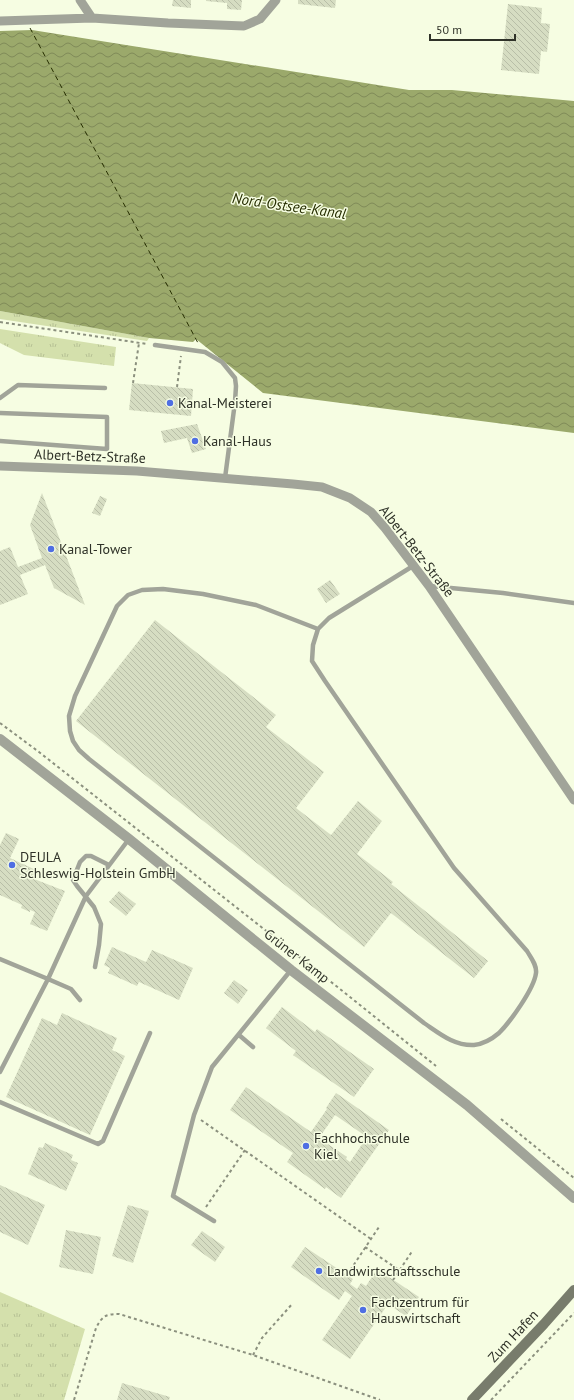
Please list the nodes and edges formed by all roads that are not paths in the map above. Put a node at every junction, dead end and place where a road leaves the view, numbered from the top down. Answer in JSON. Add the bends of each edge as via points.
{"nodes":[{"id":1,"x":80,"y":0,"type":"edge"},
{"id":2,"x":276,"y":0,"type":"edge"},
{"id":3,"x":92,"y":18,"type":"junction"},
{"id":4,"x":0,"y":21,"type":"edge"},
{"id":5,"x":155,"y":345,"type":"road end"},
{"id":6,"x":105,"y":388,"type":"dead end"},
{"id":7,"x":0,"y":398,"type":"edge"},
{"id":8,"x":0,"y":413,"type":"edge"},
{"id":9,"x":0,"y":441,"type":"edge"},
{"id":10,"x":0,"y":466,"type":"edge"},
{"id":11,"x":226,"y":478,"type":"junction"},
{"id":12,"x":413,"y":566,"type":"junction"},
{"id":13,"x":429,"y":586,"type":"junction"},
{"id":14,"x":574,"y":603,"type":"edge"},
{"id":15,"x":318,"y":629,"type":"junction"},
{"id":16,"x":0,"y":739,"type":"edge"},
{"id":17,"x":574,"y":800,"type":"edge"},
{"id":18,"x":129,"y":839,"type":"junction"},
{"id":19,"x":109,"y":865,"type":"junction"},
{"id":20,"x":86,"y":896,"type":"junction"},
{"id":21,"x":0,"y":959,"type":"edge"},
{"id":22,"x":95,"y":967,"type":"dead end"},
{"id":23,"x":291,"y":970,"type":"junction"},
{"id":24,"x":48,"y":979,"type":"junction"},
{"id":25,"x":80,"y":1000,"type":"dead end"},
{"id":26,"x":150,"y":1032,"type":"dead end"},
{"id":27,"x":239,"y":1034,"type":"junction"},
{"id":28,"x":254,"y":1047,"type":"dead end"},
{"id":29,"x":0,"y":1072,"type":"edge"},
{"id":30,"x":0,"y":1102,"type":"edge"},
{"id":31,"x":574,"y":1198,"type":"edge"},
{"id":32,"x":214,"y":1221,"type":"dead end"},
{"id":33,"x":574,"y":1290,"type":"edge"},
{"id":34,"x":472,"y":1400,"type":"edge"}],
"edges":[{"from":1,"to":3,"type":"street"},
{"from":2,"to":3,"type":"street","via":[[260,19],[244,26]]},
{"from":3,"to":4,"type":"street"},
{"from":5,"to":11,"type":"lane","via":[[205,352],[222,362],[235,378],[235,402]]},
{"from":6,"to":7,"type":"lane","via":[[18,385]]},
{"from":8,"to":9,"type":"lane","via":[[107,417],[107,449]]},
{"from":10,"to":11,"type":"street","name":"Albert-Betz-Straße","via":[[137,471]]},
{"from":11,"to":12,"type":"street","name":"Albert-Betz-Straße","via":[[322,486],[350,498],[371,512]]},
{"from":12,"to":13,"type":"street","name":"Albert-Betz-Straße"},
{"from":12,"to":15,"type":"lane","via":[[329,618]]},
{"from":13,"to":14,"type":"lane"},
{"from":13,"to":17,"type":"street","name":"Albert-Betz-Straße"},
{"from":15,"to":15,"type":"lane","via":[[312,661],[454,868],[534,962],[536,972],[532,985],[499,1033],[488,1041],[474,1045],[451,1041],[424,1023],[89,759],[78,750],[73,741],[69,716],[75,696],[117,606],[128,595],[142,590],[163,589],[204,594],[256,605]]},
{"from":16,"to":18,"type":"street","name":"Grüner Kamp"},
{"from":18,"to":19,"type":"lane"},
{"from":18,"to":23,"type":"street","name":"Grüner Kamp"},
{"from":19,"to":20,"type":"lane"},
{"from":19,"to":20,"type":"lane","via":[[91,856],[82,858],[73,880]]},
{"from":20,"to":22,"type":"lane","via":[[101,924]]},
{"from":20,"to":24,"type":"lane"},
{"from":21,"to":24,"type":"lane"},
{"from":23,"to":27,"type":"lane"},
{"from":23,"to":31,"type":"street","name":"Grüner Kamp","via":[[467,1105]]},
{"from":24,"to":25,"type":"lane","via":[[71,989]]},
{"from":24,"to":29,"type":"lane"},
{"from":26,"to":30,"type":"lane","via":[[103,1141],[98,1144]]},
{"from":27,"to":28,"type":"lane"},
{"from":27,"to":32,"type":"lane","via":[[212,1067],[194,1115],[173,1196]]},
{"from":33,"to":34,"type":"main road","name":"Zum Hafen"}]}
